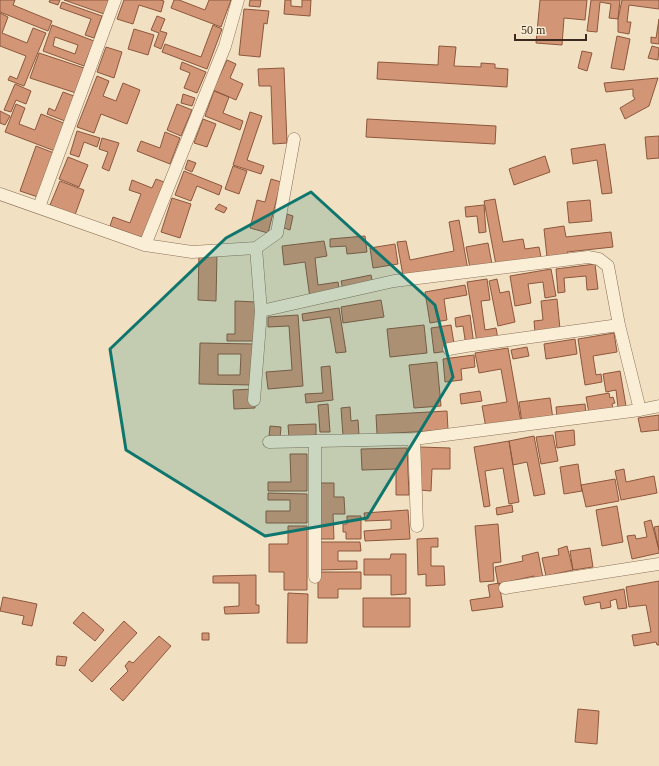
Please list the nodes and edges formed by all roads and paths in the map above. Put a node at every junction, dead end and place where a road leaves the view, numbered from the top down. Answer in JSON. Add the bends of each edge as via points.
{"nodes":[{"id":1,"x":115,"y":0,"type":"edge"},
{"id":2,"x":238,"y":0,"type":"edge"},
{"id":3,"x":294,"y":139,"type":"dead end"},
{"id":4,"x":0,"y":194,"type":"edge"},
{"id":5,"x":39,"y":207,"type":"junction"},
{"id":6,"x":145,"y":245,"type":"junction"},
{"id":7,"x":256,"y":248,"type":"junction"},
{"id":8,"x":261,"y":310,"type":"junction"},
{"id":9,"x":619,"y":325,"type":"junction"},
{"id":10,"x":449,"y":349,"type":"dead end"},
{"id":11,"x":254,"y":400,"type":"dead end"},
{"id":12,"x":659,"y":406,"type":"edge"},
{"id":13,"x":640,"y":410,"type":"junction"},
{"id":14,"x":414,"y":439,"type":"junction"},
{"id":15,"x":315,"y":441,"type":"junction"},
{"id":16,"x":269,"y":442,"type":"dead end"},
{"id":17,"x":417,"y":526,"type":"dead end"},
{"id":18,"x":659,"y":564,"type":"edge"},
{"id":19,"x":314,"y":577,"type":"dead end"},
{"id":20,"x":505,"y":588,"type":"dead end"}],
"edges":[{"from":1,"to":5,"type":"street"},
{"from":2,"to":6,"type":"street","via":[[225,46]]},
{"from":3,"to":7,"type":"street","via":[[278,233]]},
{"from":4,"to":5,"type":"street"},
{"from":5,"to":6,"type":"street"},
{"from":6,"to":7,"type":"street","via":[[192,252]]},
{"from":7,"to":8,"type":"street"},
{"from":8,"to":9,"type":"street","via":[[394,281],[588,257],[600,259],[608,266]]},
{"from":8,"to":11,"type":"street"},
{"from":9,"to":10,"type":"street"},
{"from":9,"to":13,"type":"street"},
{"from":12,"to":13,"type":"street"},
{"from":13,"to":14,"type":"street"},
{"from":14,"to":15,"type":"street"},
{"from":14,"to":17,"type":"street"},
{"from":15,"to":16,"type":"street"},
{"from":15,"to":19,"type":"street"},
{"from":18,"to":20,"type":"street"}]}
